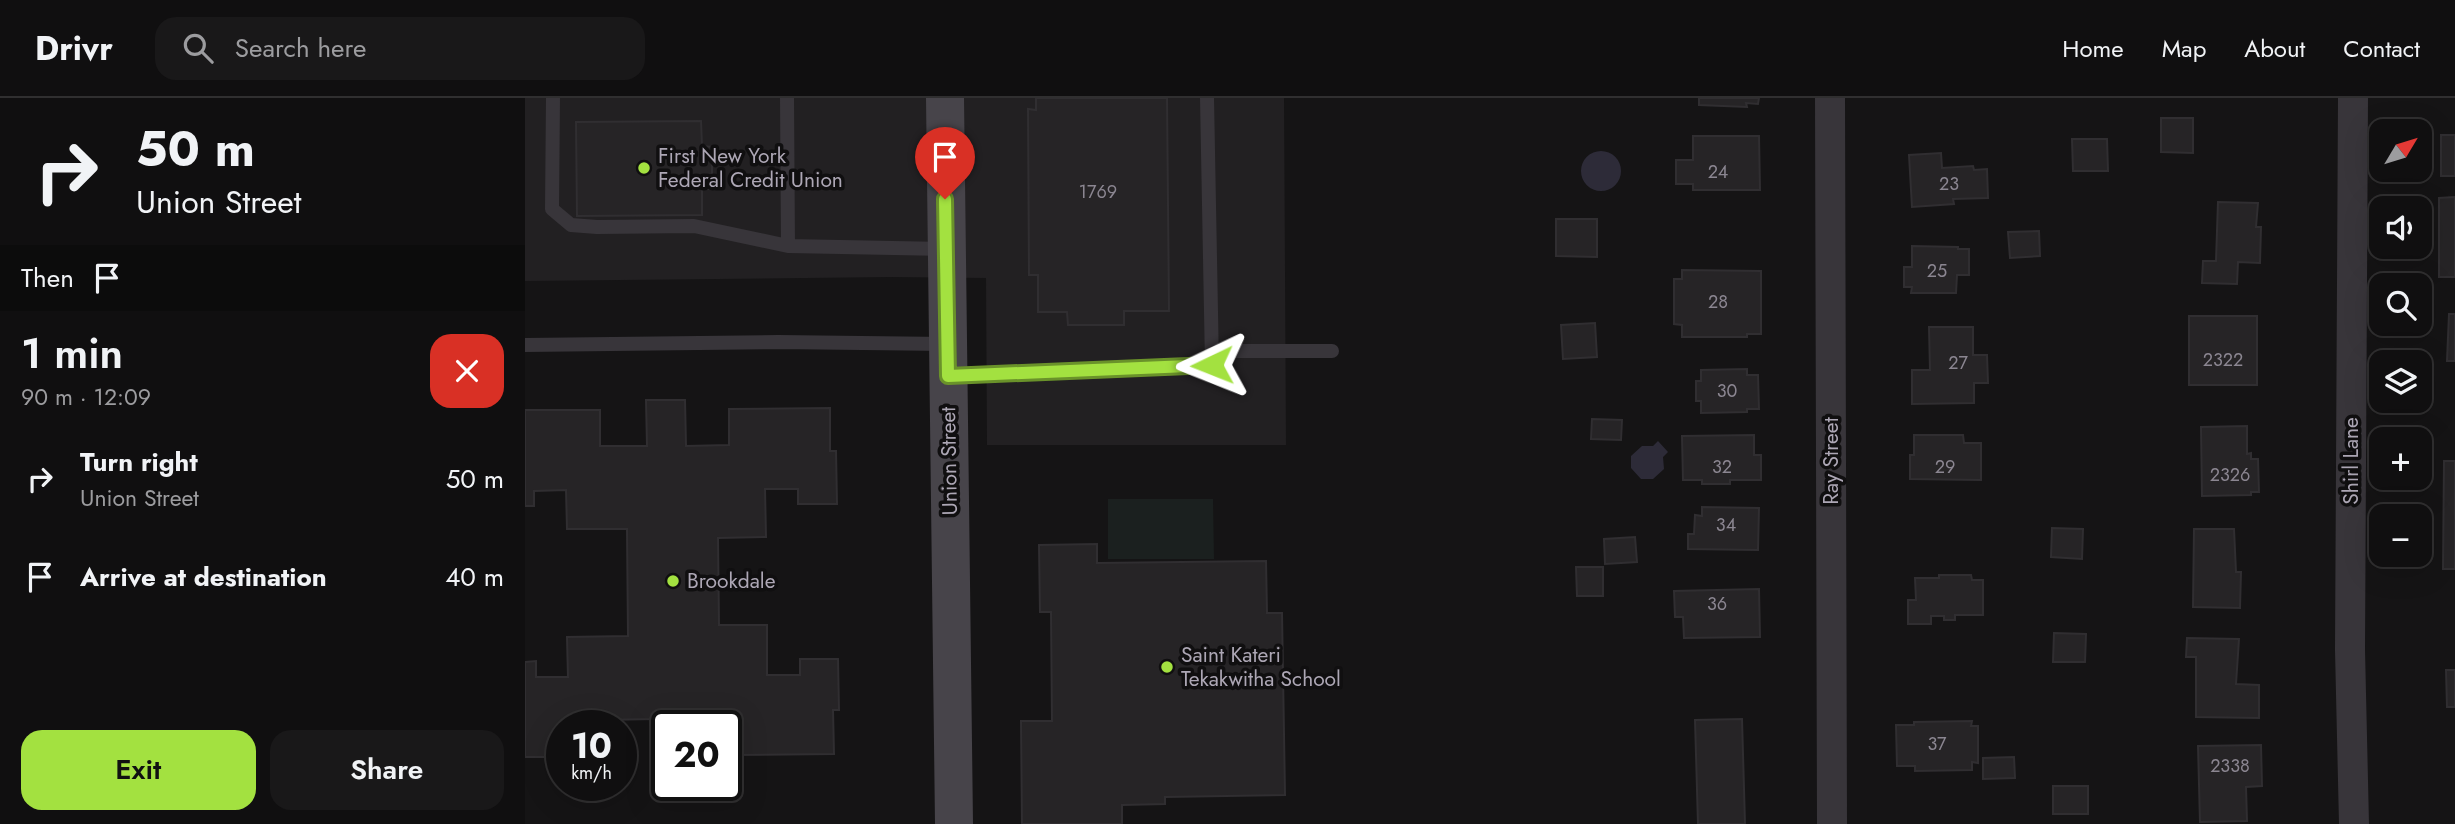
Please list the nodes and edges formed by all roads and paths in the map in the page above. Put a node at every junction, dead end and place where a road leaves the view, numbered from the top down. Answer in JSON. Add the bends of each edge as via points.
{"nodes":[{"id":1,"x":553,"y":98,"type":"edge"},
{"id":2,"x":787,"y":98,"type":"edge"},
{"id":3,"x":944,"y":98,"type":"edge"},
{"id":4,"x":1207,"y":98,"type":"edge"},
{"id":5,"x":1830,"y":98,"type":"edge"},
{"id":6,"x":2354,"y":98,"type":"edge"},
{"id":7,"x":788,"y":246,"type":"junction"},
{"id":8,"x":946,"y":250,"type":"junction"},
{"id":9,"x":525,"y":345,"type":"edge"},
{"id":10,"x":1212,"y":351,"type":"junction"},
{"id":11,"x":1332,"y":351,"type":"dead end"},
{"id":12,"x":948,"y":360,"type":"junction"},
{"id":13,"x":954,"y":824,"type":"edge"},
{"id":14,"x":1832,"y":824,"type":"edge"},
{"id":15,"x":2354,"y":824,"type":"edge"}],
"edges":[{"from":1,"to":7,"type":"lane","via":[[552,209],[571,225],[694,226]]},
{"from":2,"to":7,"type":"lane"},
{"from":3,"to":8,"type":"main road","name":"Union Street"},
{"from":4,"to":10,"type":"lane"},
{"from":5,"to":14,"type":"street","name":"Ray Street"},
{"from":6,"to":15,"type":"street","name":"Shirl Lane","via":[[2350,650]]},
{"from":7,"to":8,"type":"lane"},
{"from":8,"to":12,"type":"main road","name":"Union Street"},
{"from":9,"to":12,"type":"lane","via":[[778,342]]},
{"from":10,"to":11,"type":"lane"},
{"from":10,"to":12,"type":"lane","via":[[1212,365]]},
{"from":12,"to":13,"type":"main road","name":"Union Street"}]}
